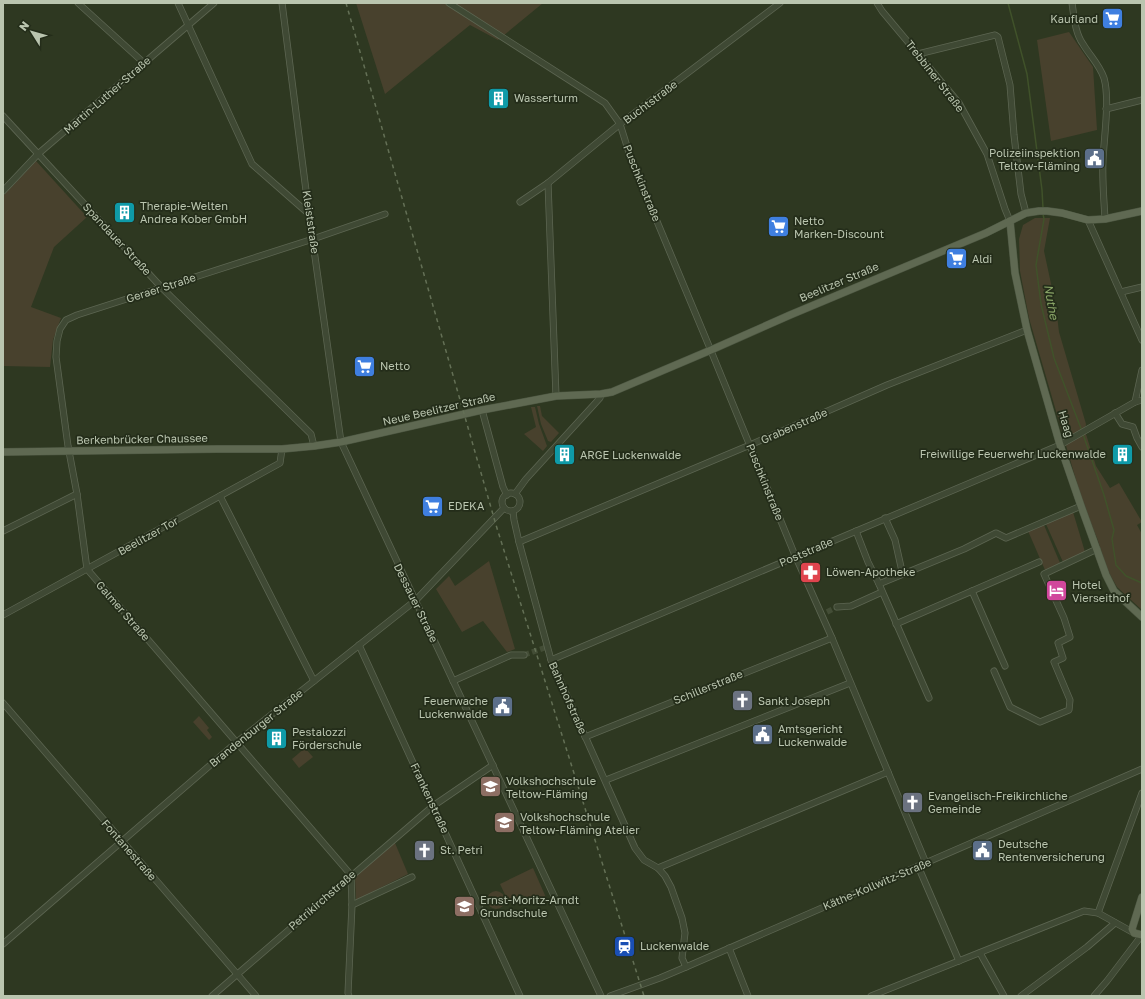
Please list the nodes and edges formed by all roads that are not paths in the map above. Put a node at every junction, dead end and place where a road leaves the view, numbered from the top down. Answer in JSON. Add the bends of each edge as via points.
{"nodes":[{"id":1,"x":78,"y":3,"type":"edge"},
{"id":2,"x":178,"y":3,"type":"edge"},
{"id":3,"x":214,"y":3,"type":"edge"},
{"id":4,"x":282,"y":3,"type":"edge"},
{"id":5,"x":449,"y":3,"type":"edge"},
{"id":6,"x":780,"y":3,"type":"edge"},
{"id":7,"x":877,"y":3,"type":"edge"},
{"id":8,"x":1072,"y":3,"type":"edge"},
{"id":9,"x":188,"y":25,"type":"junction"},
{"id":10,"x":918,"y":54,"type":"junction"},
{"id":11,"x":144,"y":63,"type":"junction"},
{"id":12,"x":1142,"y":100,"type":"edge"},
{"id":13,"x":1106,"y":109,"type":"junction"},
{"id":14,"x":3,"y":116,"type":"edge"},
{"id":15,"x":620,"y":124,"type":"junction"},
{"id":16,"x":38,"y":154,"type":"junction"},
{"id":17,"x":548,"y":183,"type":"junction"},
{"id":18,"x":3,"y":191,"type":"edge"},
{"id":19,"x":520,"y":202,"type":"dead end"},
{"id":20,"x":1142,"y":210,"type":"edge"},
{"id":21,"x":1026,"y":213,"type":"junction"},
{"id":22,"x":309,"y":214,"type":"junction"},
{"id":23,"x":385,"y":214,"type":"dead end"},
{"id":24,"x":1104,"y":219,"type":"junction"},
{"id":25,"x":1088,"y":220,"type":"junction"},
{"id":26,"x":1010,"y":221,"type":"junction"},
{"id":27,"x":313,"y":239,"type":"junction"},
{"id":28,"x":1142,"y":287,"type":"edge"},
{"id":29,"x":162,"y":288,"type":"junction"},
{"id":30,"x":1121,"y":292,"type":"junction"},
{"id":31,"x":1027,"y":330,"type":"junction"},
{"id":32,"x":1142,"y":340,"type":"edge"},
{"id":33,"x":711,"y":350,"type":"junction"},
{"id":34,"x":1142,"y":370,"type":"edge"},
{"id":35,"x":601,"y":394,"type":"junction"},
{"id":36,"x":556,"y":396,"type":"junction"},
{"id":37,"x":1142,"y":400,"type":"edge"},
{"id":38,"x":1135,"y":402,"type":"junction"},
{"id":39,"x":482,"y":410,"type":"junction"},
{"id":40,"x":1115,"y":413,"type":"junction"},
{"id":41,"x":341,"y":442,"type":"junction"},
{"id":42,"x":1060,"y":444,"type":"junction"},
{"id":43,"x":750,"y":445,"type":"junction"},
{"id":44,"x":314,"y":446,"type":"junction"},
{"id":45,"x":1142,"y":446,"type":"edge"},
{"id":46,"x":282,"y":449,"type":"junction"},
{"id":47,"x":69,"y":451,"type":"junction"},
{"id":48,"x":3,"y":452,"type":"edge"},
{"id":49,"x":77,"y":494,"type":"junction"},
{"id":50,"x":515,"y":494,"type":"junction"},
{"id":51,"x":507,"y":495,"type":"junction"},
{"id":52,"x":220,"y":496,"type":"junction"},
{"id":53,"x":1081,"y":506,"type":"junction"},
{"id":54,"x":504,"y":508,"type":"junction"},
{"id":55,"x":513,"y":511,"type":"junction"},
{"id":56,"x":885,"y":518,"type":"junction"},
{"id":57,"x":3,"y":531,"type":"edge"},
{"id":58,"x":856,"y":531,"type":"junction"},
{"id":59,"x":519,"y":542,"type":"junction"},
{"id":60,"x":1097,"y":549,"type":"junction"},
{"id":61,"x":796,"y":557,"type":"junction"},
{"id":62,"x":1039,"y":562,"type":"dead end"},
{"id":63,"x":87,"y":569,"type":"junction"},
{"id":64,"x":904,"y":574,"type":"junction"},
{"id":65,"x":879,"y":584,"type":"junction"},
{"id":66,"x":972,"y":591,"type":"junction"},
{"id":67,"x":882,"y":592,"type":"junction"},
{"id":68,"x":416,"y":600,"type":"junction"},
{"id":69,"x":837,"y":607,"type":"tunnel mouth"},
{"id":70,"x":3,"y":615,"type":"edge"},
{"id":71,"x":1142,"y":617,"type":"edge"},
{"id":72,"x":896,"y":624,"type":"junction"},
{"id":73,"x":832,"y":638,"type":"junction"},
{"id":74,"x":359,"y":645,"type":"junction"},
{"id":75,"x":524,"y":655,"type":"tunnel mouth"},
{"id":76,"x":551,"y":660,"type":"junction"},
{"id":77,"x":1005,"y":666,"type":"dead end"},
{"id":78,"x":994,"y":672,"type":"dead end"},
{"id":79,"x":314,"y":681,"type":"junction"},
{"id":80,"x":453,"y":682,"type":"junction"},
{"id":81,"x":850,"y":683,"type":"junction"},
{"id":82,"x":928,"y":698,"type":"dead end"},
{"id":83,"x":3,"y":703,"type":"edge"},
{"id":84,"x":585,"y":736,"type":"junction"},
{"id":85,"x":237,"y":742,"type":"junction"},
{"id":86,"x":493,"y":765,"type":"junction"},
{"id":87,"x":1142,"y":769,"type":"edge"},
{"id":88,"x":888,"y":772,"type":"junction"},
{"id":89,"x":606,"y":780,"type":"junction"},
{"id":90,"x":1142,"y":793,"type":"edge"},
{"id":91,"x":433,"y":806,"type":"junction"},
{"id":92,"x":122,"y":842,"type":"junction"},
{"id":93,"x":926,"y":863,"type":"junction"},
{"id":94,"x":918,"y":866,"type":"junction"},
{"id":95,"x":658,"y":868,"type":"junction"},
{"id":96,"x":352,"y":875,"type":"junction"},
{"id":97,"x":412,"y":877,"type":"dead end"},
{"id":98,"x":1142,"y":897,"type":"edge"},
{"id":99,"x":352,"y":906,"type":"junction"},
{"id":100,"x":1098,"y":914,"type":"junction"},
{"id":101,"x":1115,"y":923,"type":"junction"},
{"id":102,"x":1134,"y":933,"type":"junction"},
{"id":103,"x":1142,"y":935,"type":"edge"},
{"id":104,"x":4,"y":942,"type":"edge"},
{"id":105,"x":729,"y":948,"type":"junction"},
{"id":106,"x":980,"y":953,"type":"junction"},
{"id":107,"x":959,"y":961,"type":"junction"},
{"id":108,"x":686,"y":967,"type":"junction"},
{"id":109,"x":236,"y":974,"type":"junction"},
{"id":110,"x":623,"y":994,"type":"edge"},
{"id":111,"x":212,"y":996,"type":"edge"},
{"id":112,"x":256,"y":996,"type":"edge"},
{"id":113,"x":349,"y":996,"type":"edge"},
{"id":114,"x":520,"y":996,"type":"edge"},
{"id":115,"x":601,"y":996,"type":"edge"},
{"id":116,"x":610,"y":996,"type":"edge"},
{"id":117,"x":748,"y":996,"type":"edge"},
{"id":118,"x":870,"y":996,"type":"edge"},
{"id":119,"x":1004,"y":996,"type":"edge"},
{"id":120,"x":1021,"y":996,"type":"edge"},
{"id":121,"x":1094,"y":996,"type":"edge"}],
"edges":[{"from":1,"to":11,"type":"street"},
{"from":2,"to":9,"type":"street"},
{"from":3,"to":9,"type":"street","name":"Martin-Luther-Straße"},
{"from":4,"to":22,"type":"street","name":"Kleiststraße"},
{"from":5,"to":15,"type":"street","name":"Puschkinstraße","via":[[605,103]]},
{"from":6,"to":15,"type":"street","name":"Buchtstraße"},
{"from":7,"to":10,"type":"street","name":"Trebbiner Straße"},
{"from":8,"to":13,"type":"street","via":[[1074,22],[1082,44],[1099,66],[1104,78]]},
{"from":9,"to":11,"type":"street","name":"Martin-Luther-Straße"},
{"from":9,"to":22,"type":"street","via":[[252,164]]},
{"from":10,"to":21,"type":"street","via":[[995,35],[998,37],[1010,85],[1021,194]]},
{"from":10,"to":26,"type":"street","name":"Trebbiner Straße","via":[[959,104],[987,154]]},
{"from":11,"to":16,"type":"street","name":"Martin-Luther-Straße"},
{"from":12,"to":13,"type":"street"},
{"from":13,"to":24,"type":"street","via":[[1103,163]]},
{"from":14,"to":16,"type":"street","name":"Spandauer Straße"},
{"from":15,"to":17,"type":"street","name":"Buchtstraße"},
{"from":15,"to":33,"type":"street","name":"Puschkinstraße","via":[[631,160]]},
{"from":16,"to":18,"type":"street","name":"Martin-Luther-Straße"},
{"from":16,"to":29,"type":"street","name":"Spandauer Straße"},
{"from":17,"to":19,"type":"street","name":"Buchtstraße"},
{"from":17,"to":36,"type":"street"},
{"from":20,"to":24,"type":"main road","name":"Beelitzer Straße"},
{"from":21,"to":25,"type":"main road","name":"Beelitzer Straße","via":[[1062,213]]},
{"from":21,"to":26,"type":"main road","name":"Beelitzer Straße"},
{"from":22,"to":27,"type":"street","name":"Kleiststraße"},
{"from":23,"to":27,"type":"street","name":"Geraer Straße"},
{"from":24,"to":25,"type":"main road","name":"Beelitzer Straße"},
{"from":25,"to":30,"type":"street"},
{"from":26,"to":31,"type":"main road","name":"Haag","via":[[1015,273]]},
{"from":26,"to":33,"type":"main road","name":"Beelitzer Straße"},
{"from":27,"to":29,"type":"street","name":"Geraer Straße"},
{"from":27,"to":41,"type":"street","name":"Kleiststraße"},
{"from":28,"to":30,"type":"street"},
{"from":29,"to":44,"type":"street","name":"Spandauer Straße","via":[[311,434]]},
{"from":29,"to":47,"type":"street","name":"Geraer Straße","via":[[77,315],[66,320],[60,329],[56,357]]},
{"from":30,"to":32,"type":"street"},
{"from":31,"to":42,"type":"main road","name":"Haag"},
{"from":31,"to":43,"type":"street","name":"Grabenstraße","via":[[888,385]]},
{"from":33,"to":35,"type":"main road","name":"Beelitzer Straße","via":[[612,392]]},
{"from":33,"to":43,"type":"street","name":"Puschkinstraße"},
{"from":34,"to":38,"type":"street"},
{"from":35,"to":36,"type":"main road","name":"Neue Beelitzer Straße"},
{"from":35,"to":50,"type":"street"},
{"from":36,"to":39,"type":"main road","name":"Neue Beelitzer Straße"},
{"from":37,"to":38,"type":"street","name":"Poststraße"},
{"from":38,"to":40,"type":"street","name":"Poststraße"},
{"from":39,"to":41,"type":"main road","name":"Neue Beelitzer Straße"},
{"from":39,"to":51,"type":"street"},
{"from":40,"to":42,"type":"street","name":"Poststraße"},
{"from":40,"to":45,"type":"street","via":[[1122,424],[1133,427]]},
{"from":41,"to":44,"type":"main road","name":"Neue Beelitzer Straße"},
{"from":41,"to":68,"type":"street","name":"Dessauer Straße"},
{"from":42,"to":53,"type":"main road","name":"Haag"},
{"from":42,"to":56,"type":"street","name":"Poststraße"},
{"from":43,"to":59,"type":"street","name":"Grabenstraße"},
{"from":43,"to":61,"type":"street","name":"Puschkinstraße"},
{"from":44,"to":46,"type":"main road","name":"Neue Beelitzer Straße"},
{"from":46,"to":47,"type":"main road","name":"Berkenbrücker Chaussee"},
{"from":46,"to":52,"type":"street","name":"Beelitzer Tor","via":[[280,463]]},
{"from":47,"to":48,"type":"main road","name":"Berkenbrücker Chaussee"},
{"from":47,"to":49,"type":"street"},
{"from":49,"to":57,"type":"street"},
{"from":49,"to":63,"type":"street"},
{"from":50,"to":51,"type":"street"},
{"from":50,"to":55,"type":"street","via":[[520,502]]},
{"from":51,"to":54,"type":"street","via":[[502,502]]},
{"from":52,"to":63,"type":"street","name":"Beelitzer Tor"},
{"from":52,"to":79,"type":"street"},
{"from":53,"to":60,"type":"main road","name":"Haag"},
{"from":53,"to":64,"type":"street","via":[[1006,538],[996,533]]},
{"from":54,"to":55,"type":"street"},
{"from":54,"to":68,"type":"street","name":"Brandenburger Straße"},
{"from":55,"to":59,"type":"street","name":"Bahnhofstraße"},
{"from":56,"to":58,"type":"street","name":"Poststraße"},
{"from":56,"to":64,"type":"street","via":[[895,540]]},
{"from":58,"to":61,"type":"street","name":"Poststraße"},
{"from":58,"to":65,"type":"street"},
{"from":59,"to":76,"type":"street","name":"Bahnhofstraße"},
{"from":60,"to":71,"type":"main road","name":"Haag","via":[[1114,591]]},
{"from":60,"to":78,"type":"street","via":[[1044,574],[1070,638],[1058,643],[1063,658],[1054,662],[1070,700],[1069,710],[1040,722],[1010,707]]},
{"from":61,"to":73,"type":"street","name":"Puschkinstraße","via":[[824,613]]},
{"from":61,"to":76,"type":"street","name":"Poststraße"},
{"from":62,"to":66,"type":"street"},
{"from":63,"to":70,"type":"street","name":"Beelitzer Tor"},
{"from":63,"to":85,"type":"street","name":"Galmer Straße"},
{"from":64,"to":65,"type":"street"},
{"from":65,"to":67,"type":"street"},
{"from":66,"to":72,"type":"street"},
{"from":66,"to":77,"type":"street"},
{"from":67,"to":69,"type":"street","via":[[851,606]]},
{"from":67,"to":72,"type":"street"},
{"from":68,"to":74,"type":"street","name":"Brandenburger Straße"},
{"from":68,"to":80,"type":"street","name":"Dessauer Straße"},
{"from":72,"to":82,"type":"street"},
{"from":73,"to":81,"type":"street","name":"Puschkinstraße"},
{"from":73,"to":84,"type":"street","name":"Schillerstraße"},
{"from":74,"to":79,"type":"street","name":"Brandenburger Straße"},
{"from":74,"to":91,"type":"street","name":"Frankenstraße"},
{"from":75,"to":80,"type":"street","via":[[511,655]]},
{"from":76,"to":84,"type":"street","name":"Bahnhofstraße"},
{"from":79,"to":85,"type":"street","name":"Brandenburger Straße"},
{"from":80,"to":86,"type":"street","name":"Dessauer Straße"},
{"from":81,"to":88,"type":"street","name":"Puschkinstraße"},
{"from":81,"to":89,"type":"street"},
{"from":83,"to":92,"type":"street","name":"Fontanestraße"},
{"from":84,"to":89,"type":"street","name":"Bahnhofstraße"},
{"from":85,"to":92,"type":"street","name":"Brandenburger Straße"},
{"from":85,"to":96,"type":"street","name":"Galmer Straße"},
{"from":86,"to":91,"type":"street"},
{"from":86,"to":115,"type":"street","name":"Dessauer Straße"},
{"from":87,"to":93,"type":"street","name":"Käthe-Kollwitz-Straße"},
{"from":88,"to":93,"type":"street","name":"Puschkinstraße"},
{"from":88,"to":95,"type":"street"},
{"from":89,"to":95,"type":"street","name":"Bahnhofstraße","via":[[635,848],[644,860]]},
{"from":90,"to":100,"type":"street"},
{"from":91,"to":96,"type":"street","name":"Petrikirchstraße"},
{"from":91,"to":114,"type":"street","name":"Frankenstraße"},
{"from":92,"to":104,"type":"street","name":"Brandenburger Straße"},
{"from":92,"to":109,"type":"street","name":"Fontanestraße"},
{"from":93,"to":94,"type":"street","name":"Käthe-Kollwitz-Straße"},
{"from":94,"to":105,"type":"street","name":"Käthe-Kollwitz-Straße"},
{"from":94,"to":107,"type":"street"},
{"from":95,"to":108,"type":"street","via":[[671,887],[682,918],[685,933],[682,958]]},
{"from":96,"to":99,"type":"street"},
{"from":96,"to":109,"type":"street","name":"Petrikirchstraße"},
{"from":97,"to":99,"type":"street"},
{"from":98,"to":102,"type":"main road","via":[[1133,924]]},
{"from":99,"to":113,"type":"street"},
{"from":100,"to":101,"type":"street"},
{"from":100,"to":106,"type":"street","via":[[1084,911]]},
{"from":101,"to":102,"type":"street"},
{"from":101,"to":120,"type":"street"},
{"from":102,"to":103,"type":"main road"},
{"from":103,"to":121,"type":"street"},
{"from":105,"to":108,"type":"street","name":"Käthe-Kollwitz-Straße"},
{"from":105,"to":117,"type":"street"},
{"from":106,"to":107,"type":"street"},
{"from":106,"to":119,"type":"street"},
{"from":107,"to":118,"type":"street"},
{"from":108,"to":110,"type":"street","name":"Käthe-Kollwitz-Straße"},
{"from":109,"to":111,"type":"street","name":"Petrikirchstraße"},
{"from":109,"to":112,"type":"street","name":"Fontanestraße"},
{"from":110,"to":116,"type":"street","name":"Käthe-Kollwitz-Straße"}]}
